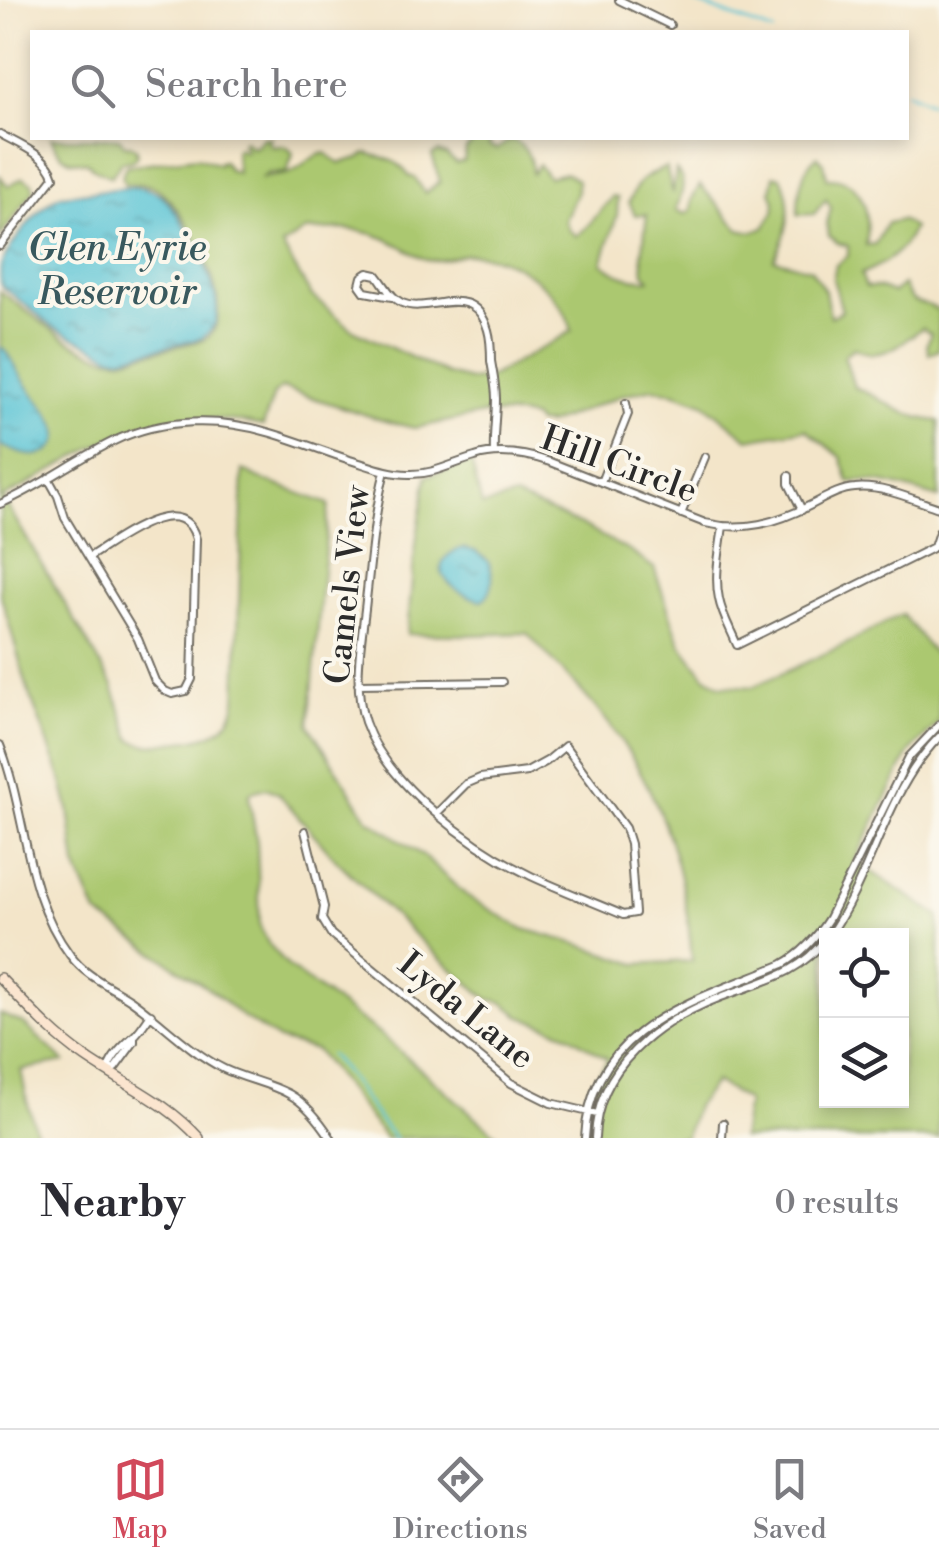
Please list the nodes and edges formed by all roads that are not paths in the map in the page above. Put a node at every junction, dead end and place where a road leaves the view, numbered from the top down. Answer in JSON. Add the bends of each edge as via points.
{"nodes":[{"id":1,"x":619,"y":0,"type":"edge"},
{"id":2,"x":670,"y":25,"type":"dead end"},
{"id":3,"x":0,"y":134,"type":"edge"},
{"id":4,"x":0,"y":246,"type":"edge"},
{"id":5,"x":392,"y":297,"type":"junction"},
{"id":6,"x":626,"y":404,"type":"dead end"},
{"id":7,"x":494,"y":453,"type":"junction"},
{"id":8,"x":705,"y":457,"type":"dead end"},
{"id":9,"x":385,"y":471,"type":"junction"},
{"id":10,"x":789,"y":476,"type":"dead end"},
{"id":11,"x":48,"y":478,"type":"junction"},
{"id":12,"x":602,"y":482,"type":"junction"},
{"id":13,"x":0,"y":504,"type":"edge"},
{"id":14,"x":939,"y":508,"type":"edge"},
{"id":15,"x":802,"y":510,"type":"junction"},
{"id":16,"x":681,"y":514,"type":"junction"},
{"id":17,"x":723,"y":526,"type":"junction"},
{"id":18,"x":939,"y":532,"type":"edge"},
{"id":19,"x":936,"y":550,"type":"edge"},
{"id":20,"x":88,"y":557,"type":"junction"},
{"id":21,"x":502,"y":682,"type":"dead end"},
{"id":22,"x":358,"y":684,"type":"junction"},
{"id":23,"x":939,"y":724,"type":"edge"},
{"id":24,"x":939,"y":737,"type":"edge"},
{"id":25,"x":0,"y":745,"type":"edge"},
{"id":26,"x":437,"y":813,"type":"junction"},
{"id":27,"x":305,"y":831,"type":"dead end"},
{"id":28,"x":833,"y":928,"type":"edge"},
{"id":29,"x":819,"y":948,"type":"edge"},
{"id":30,"x":0,"y":978,"type":"edge"},
{"id":31,"x":151,"y":1014,"type":"junction"},
{"id":32,"x":106,"y":1071,"type":"junction"},
{"id":33,"x":587,"y":1112,"type":"junction"},
{"id":34,"x":597,"y":1114,"type":"junction"},
{"id":35,"x":723,"y":1123,"type":"dead end"},
{"id":36,"x":199,"y":1138,"type":"edge"},
{"id":37,"x":331,"y":1138,"type":"edge"},
{"id":38,"x":584,"y":1138,"type":"edge"},
{"id":39,"x":594,"y":1138,"type":"edge"},
{"id":40,"x":722,"y":1138,"type":"edge"}],
"edges":[{"from":1,"to":2,"type":"street"},
{"from":3,"to":4,"type":"street","via":[[52,168],[54,177]]},
{"from":5,"to":5,"type":"street","via":[[376,275],[362,277],[366,292]]},
{"from":5,"to":7,"type":"street","via":[[416,306],[463,303],[484,320],[496,400]]},
{"from":6,"to":12,"type":"street"},
{"from":7,"to":9,"type":"street","name":"Hill Circle","via":[[420,474]]},
{"from":7,"to":12,"type":"street","name":"Hill Circle","via":[[539,458]]},
{"from":8,"to":16,"type":"street"},
{"from":9,"to":11,"type":"street","name":"Hill Circle","via":[[260,430],[198,422],[128,435]]},
{"from":9,"to":22,"type":"street","name":"Camels View"},
{"from":10,"to":15,"type":"street"},
{"from":11,"to":13,"type":"street","name":"Hill Circle"},
{"from":11,"to":20,"type":"street"},
{"from":12,"to":16,"type":"street","name":"Hill Circle"},
{"from":14,"to":15,"type":"street","name":"Hill Circle","via":[[863,487]]},
{"from":15,"to":17,"type":"street","name":"Hill Circle","via":[[761,525]]},
{"from":16,"to":17,"type":"street","name":"Hill Circle"},
{"from":17,"to":19,"type":"street","via":[[718,590],[736,645]]},
{"from":18,"to":19,"type":"street"},
{"from":20,"to":20,"type":"street","via":[[158,518],[176,517],[192,527],[192,679],[186,691],[172,694],[155,681]]},
{"from":21,"to":22,"type":"street"},
{"from":22,"to":26,"type":"street","name":"Camels View","via":[[376,745]]},
{"from":23,"to":33,"type":"street","via":[[909,757],[813,940],[783,964],[687,1002],[647,1028],[605,1070]]},
{"from":24,"to":28,"type":"street","via":[[910,774]]},
{"from":25,"to":31,"type":"street","via":[[36,888],[54,930],[88,974]]},
{"from":26,"to":26,"type":"street","name":"Camels View","via":[[466,784],[533,770],[564,746],[628,836],[635,913],[533,877]]},
{"from":27,"to":33,"type":"street","name":"Lyda Lane","via":[[322,919],[331,934],[511,1083]]},
{"from":29,"to":34,"type":"street","via":[[792,971],[706,1003],[650,1038],[612,1076]]},
{"from":30,"to":32,"type":"main road","via":[[51,1031]]},
{"from":31,"to":32,"type":"street"},
{"from":31,"to":37,"type":"street","via":[[222,1068],[298,1100]]},
{"from":32,"to":36,"type":"main road","via":[[170,1110]]},
{"from":33,"to":34,"type":"street","name":"Lyda Lane"},
{"from":33,"to":38,"type":"street"},
{"from":34,"to":39,"type":"street"},
{"from":35,"to":40,"type":"street"}]}
